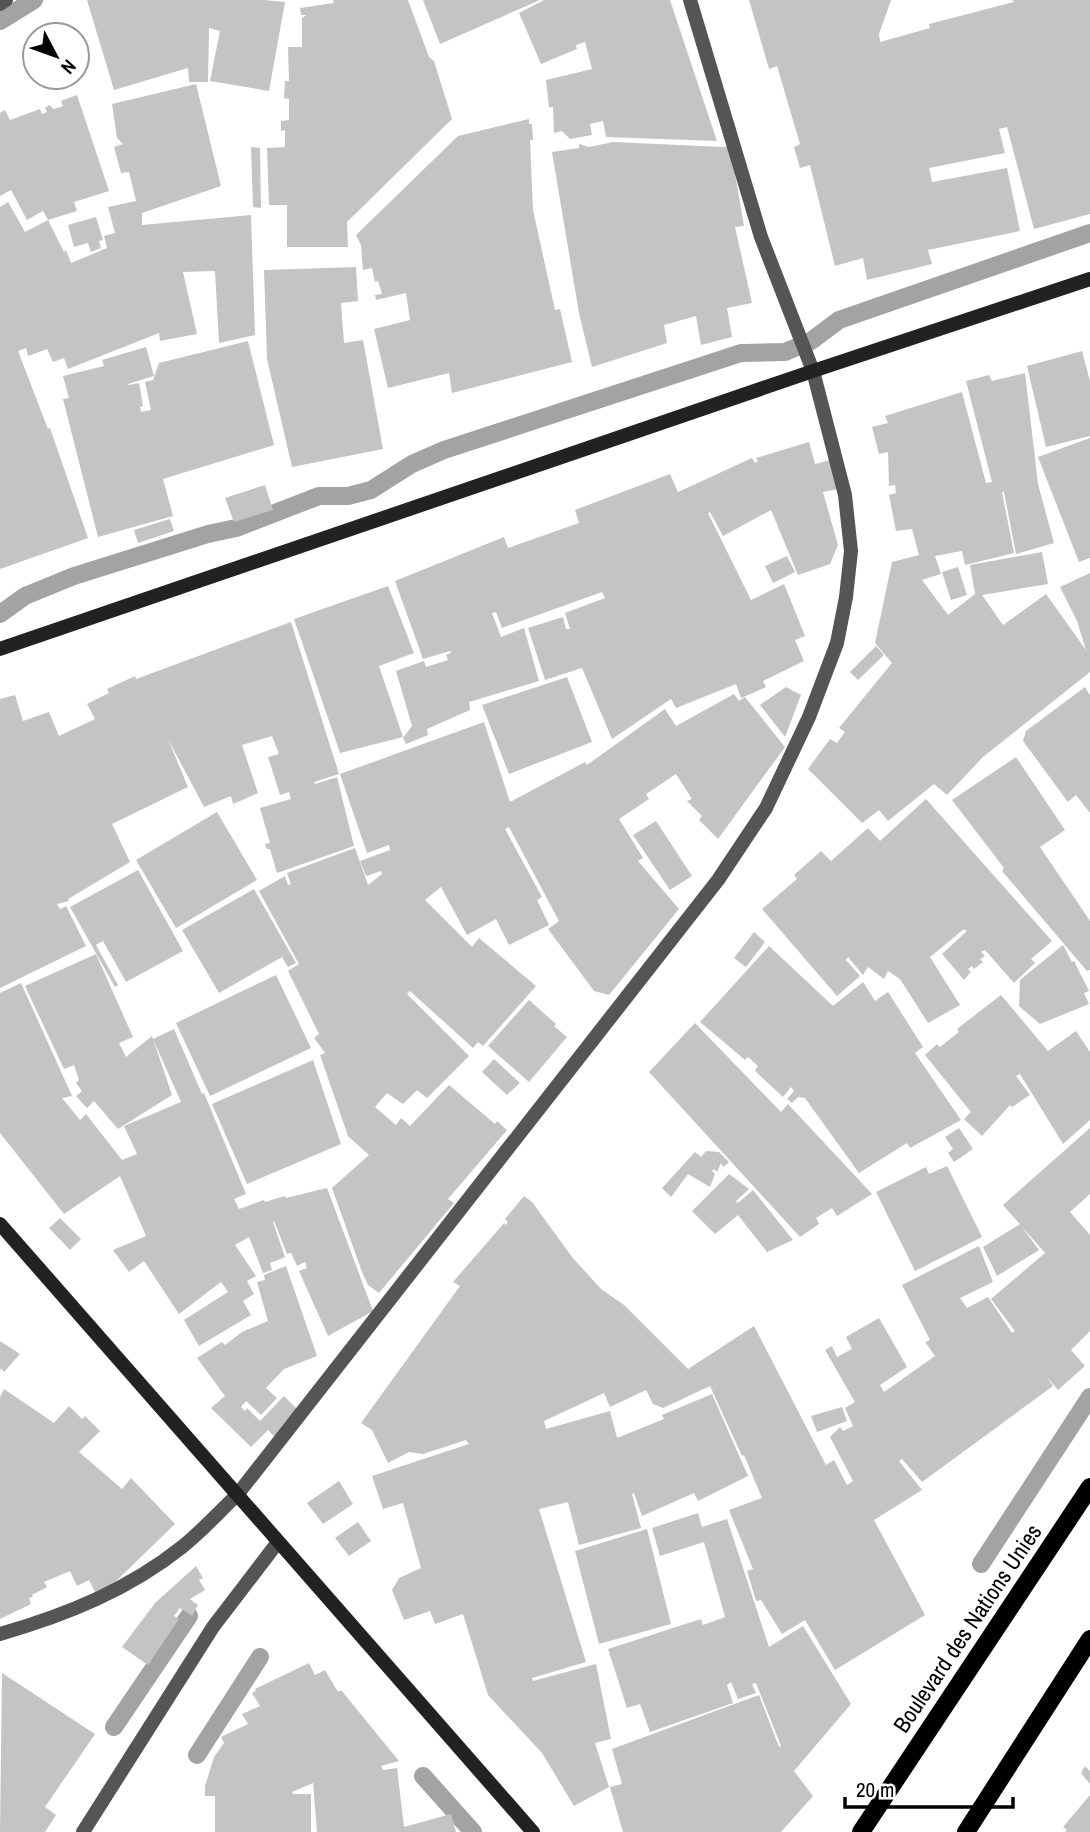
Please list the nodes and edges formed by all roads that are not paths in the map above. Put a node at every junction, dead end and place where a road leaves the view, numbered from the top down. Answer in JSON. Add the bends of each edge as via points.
{"nodes":[{"id":1,"x":6,"y":0,"type":"edge"},
{"id":2,"x":690,"y":0,"type":"edge"},
{"id":3,"x":0,"y":4,"type":"edge"},
{"id":4,"x":1090,"y":279,"type":"edge"},
{"id":5,"x":813,"y":371,"type":"junction"},
{"id":6,"x":0,"y":649,"type":"edge"},
{"id":7,"x":0,"y":1224,"type":"edge"},
{"id":8,"x":1090,"y":1487,"type":"edge"},
{"id":9,"x":237,"y":1495,"type":"junction"},
{"id":10,"x":278,"y":1542,"type":"junction"},
{"id":11,"x":0,"y":1634,"type":"edge"},
{"id":12,"x":1090,"y":1639,"type":"edge"},
{"id":13,"x":83,"y":1832,"type":"edge"},
{"id":14,"x":533,"y":1832,"type":"edge"},
{"id":15,"x":861,"y":1832,"type":"edge"},
{"id":16,"x":966,"y":1832,"type":"edge"}],
"edges":[{"from":1,"to":3,"type":"street"},
{"from":2,"to":5,"type":"street","via":[[761,237]]},
{"from":4,"to":5,"type":"street"},
{"from":5,"to":6,"type":"street"},
{"from":5,"to":9,"type":"street","via":[[845,495],[851,551],[837,643],[766,808],[718,880]]},
{"from":7,"to":9,"type":"street"},
{"from":8,"to":15,"type":"main road","name":"Boulevard des Nations Unies"},
{"from":9,"to":10,"type":"street"},
{"from":9,"to":11,"type":"street","via":[[184,1546],[136,1580],[48,1620]]},
{"from":10,"to":13,"type":"street","via":[[213,1627]]},
{"from":10,"to":14,"type":"street"},
{"from":12,"to":16,"type":"main road"}]}
